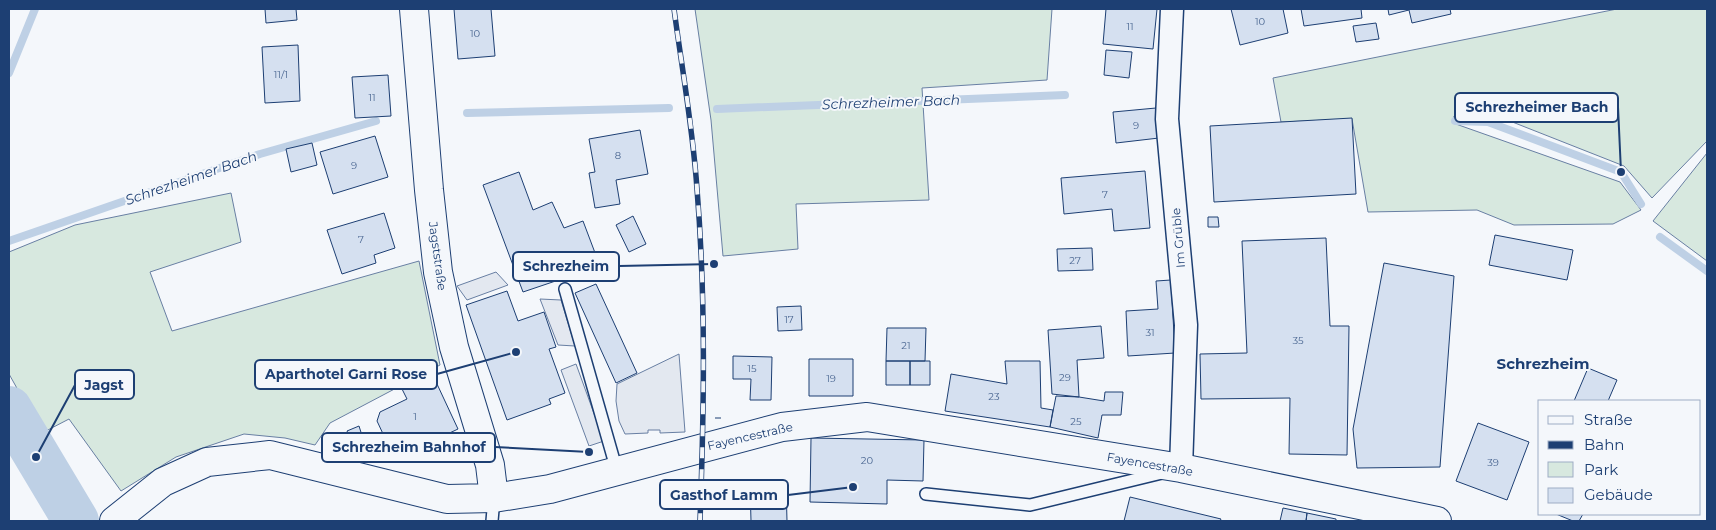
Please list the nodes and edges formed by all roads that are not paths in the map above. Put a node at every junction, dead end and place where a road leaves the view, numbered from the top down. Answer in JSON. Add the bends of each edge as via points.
{"nodes":[{"id":1,"x":414,"y":9,"type":"edge"},
{"id":2,"x":1172,"y":9,"type":"edge"},
{"id":3,"x":565,"y":290,"type":"dead end"},
{"id":4,"x":1181,"y":468,"type":"junction"},
{"id":5,"x":617,"y":470,"type":"junction"},
{"id":6,"x":926,"y":494,"type":"dead end"},
{"id":7,"x":493,"y":510,"type":"edge"},
{"id":8,"x":117,"y":518,"type":"edge"},
{"id":9,"x":1437,"y":521,"type":"edge"}],
"edges":[{"from":1,"to":7,"type":"street","name":"Jagststraße","via":[[438,272],[454,347],[490,465]]},
{"from":2,"to":4,"type":"street","name":"Im Grüble","via":[[1166,119],[1186,325]]},
{"from":3,"to":5,"type":"lane"},
{"from":4,"to":5,"type":"street","name":"Fayencestraße","via":[[867,417],[782,427]]},
{"from":4,"to":6,"type":"lane","via":[[1030,505]]},
{"from":4,"to":9,"type":"street","name":"Fayencestraße"},
{"from":5,"to":7,"type":"street","name":"Fayencestraße"},
{"from":7,"to":8,"type":"street","name":"Fayencestraße","via":[[270,455],[207,462],[163,482]]}]}
